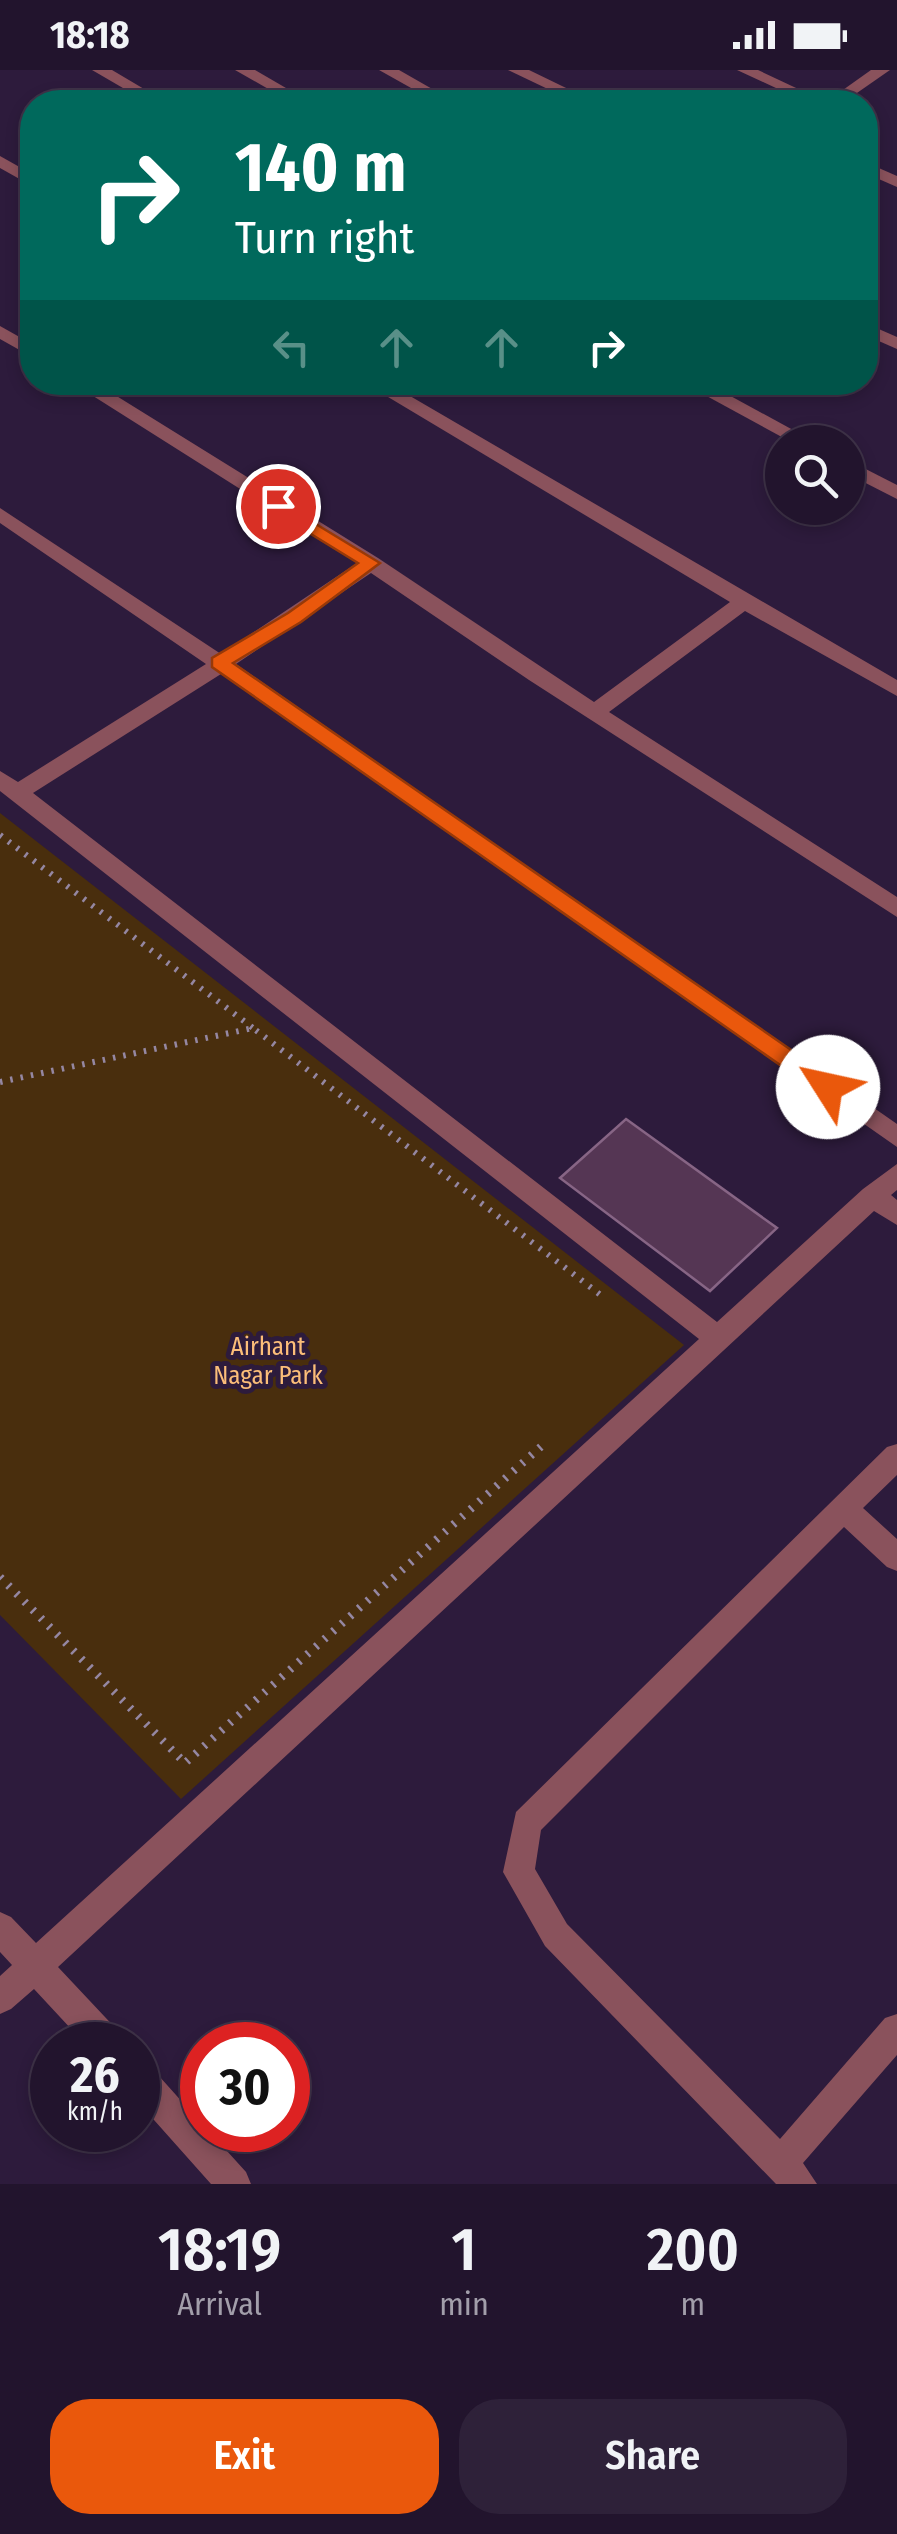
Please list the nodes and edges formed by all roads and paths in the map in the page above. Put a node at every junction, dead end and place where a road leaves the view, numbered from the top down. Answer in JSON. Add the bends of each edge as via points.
{"nodes":[{"id":1,"x":100,"y":70,"type":"edge"},
{"id":2,"x":243,"y":70,"type":"edge"},
{"id":3,"x":387,"y":70,"type":"edge"},
{"id":4,"x":516,"y":70,"type":"edge"},
{"id":5,"x":745,"y":70,"type":"edge"},
{"id":6,"x":882,"y":70,"type":"edge"},
{"id":7,"x":136,"y":90,"type":"edge"},
{"id":8,"x":280,"y":90,"type":"edge"},
{"id":9,"x":424,"y":90,"type":"edge"},
{"id":10,"x":560,"y":90,"type":"edge"},
{"id":11,"x":791,"y":90,"type":"edge"},
{"id":12,"x":852,"y":90,"type":"edge"},
{"id":13,"x":102,"y":395,"type":"edge"},
{"id":14,"x":393,"y":395,"type":"edge"},
{"id":15,"x":715,"y":395,"type":"edge"},
{"id":16,"x":772,"y":425,"type":"edge"},
{"id":17,"x":865,"y":475,"type":"edge"},
{"id":18,"x":897,"y":493,"type":"edge"},
{"id":19,"x":0,"y":514,"type":"edge"},
{"id":20,"x":371,"y":563,"type":"junction"},
{"id":21,"x":744,"y":602,"type":"junction"},
{"id":22,"x":219,"y":663,"type":"junction"},
{"id":23,"x":897,"y":689,"type":"edge"},
{"id":24,"x":595,"y":712,"type":"junction"},
{"id":25,"x":9,"y":786,"type":"edge"},
{"id":26,"x":0,"y":834,"type":"edge"},
{"id":27,"x":897,"y":908,"type":"edge"},
{"id":28,"x":253,"y":1028,"type":"junction"},
{"id":29,"x":0,"y":1082,"type":"edge"},
{"id":30,"x":897,"y":1137,"type":"edge"},
{"id":31,"x":897,"y":1174,"type":"edge"},
{"id":32,"x":872,"y":1196,"type":"junction"},
{"id":33,"x":897,"y":1214,"type":"edge"},
{"id":34,"x":613,"y":1305,"type":"dead end"},
{"id":35,"x":718,"y":1338,"type":"junction"},
{"id":36,"x":556,"y":1434,"type":"dead end"},
{"id":37,"x":897,"y":1456,"type":"edge"},
{"id":38,"x":844,"y":1509,"type":"junction"},
{"id":39,"x":897,"y":1558,"type":"edge"},
{"id":40,"x":0,"y":1576,"type":"edge"},
{"id":41,"x":0,"y":1928,"type":"edge"},
{"id":42,"x":35,"y":1966,"type":"junction"},
{"id":43,"x":0,"y":1998,"type":"edge"},
{"id":44,"x":87,"y":2022,"type":"edge"},
{"id":45,"x":897,"y":2030,"type":"edge"},
{"id":46,"x":160,"y":2102,"type":"edge"},
{"id":47,"x":790,"y":2174,"type":"edge"},
{"id":48,"x":234,"y":2184,"type":"edge"}],
"edges":[{"from":1,"to":7,"type":"street"},
{"from":2,"to":8,"type":"street"},
{"from":3,"to":9,"type":"street"},
{"from":4,"to":10,"type":"street"},
{"from":5,"to":11,"type":"street"},
{"from":6,"to":12,"type":"street"},
{"from":13,"to":20,"type":"street"},
{"from":14,"to":21,"type":"street"},
{"from":15,"to":16,"type":"street"},
{"from":17,"to":18,"type":"street"},
{"from":19,"to":22,"type":"street"},
{"from":20,"to":22,"type":"street"},
{"from":20,"to":24,"type":"street"},
{"from":21,"to":23,"type":"street"},
{"from":21,"to":24,"type":"street"},
{"from":22,"to":25,"type":"street"},
{"from":22,"to":30,"type":"street"},
{"from":24,"to":27,"type":"street"},
{"from":25,"to":35,"type":"street"},
{"from":26,"to":28,"type":"path"},
{"from":28,"to":29,"type":"path"},
{"from":28,"to":34,"type":"path"},
{"from":31,"to":32,"type":"street"},
{"from":32,"to":33,"type":"street"},
{"from":32,"to":35,"type":"street"},
{"from":35,"to":42,"type":"street"},
{"from":36,"to":40,"type":"path","via":[[185,1764]]},
{"from":37,"to":38,"type":"street"},
{"from":38,"to":39,"type":"street"},
{"from":38,"to":47,"type":"street","via":[[527,1823],[520,1872],[556,1935]]},
{"from":41,"to":42,"type":"street"},
{"from":42,"to":43,"type":"street"},
{"from":42,"to":44,"type":"street"},
{"from":45,"to":47,"type":"street"},
{"from":46,"to":48,"type":"street"}]}
